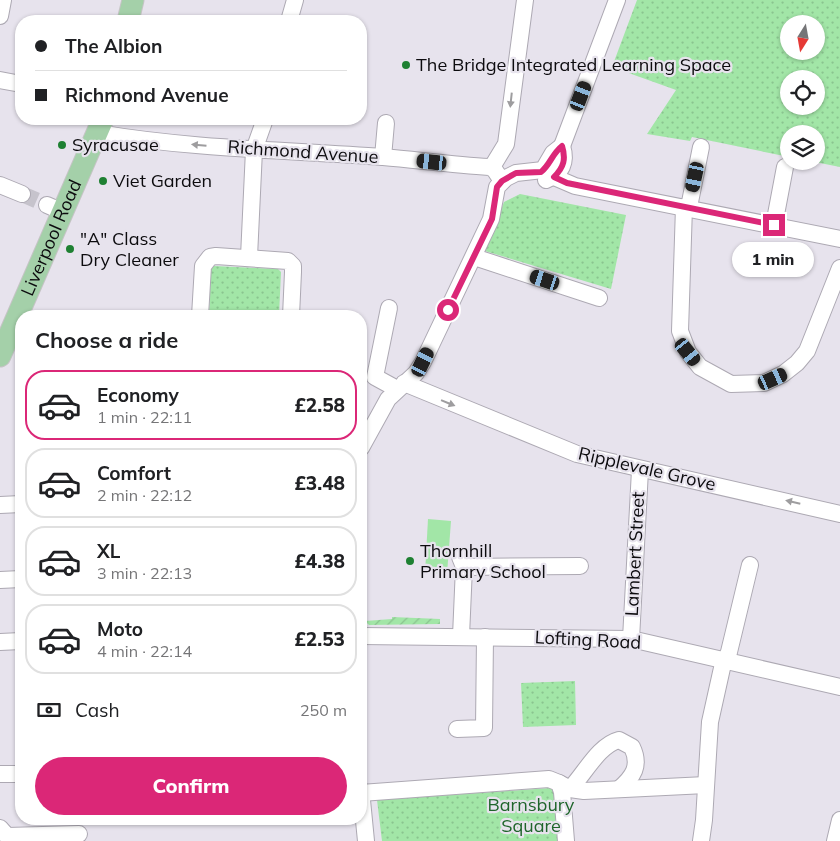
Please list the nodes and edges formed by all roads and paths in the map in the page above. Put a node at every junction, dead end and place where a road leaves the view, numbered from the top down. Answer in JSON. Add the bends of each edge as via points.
{"nodes":[{"id":1,"x":3,"y":0,"type":"edge"},
{"id":2,"x":133,"y":0,"type":"edge"},
{"id":3,"x":295,"y":0,"type":"edge"},
{"id":4,"x":525,"y":0,"type":"edge"},
{"id":5,"x":617,"y":0,"type":"edge"},
{"id":6,"x":129,"y":15,"type":"edge"},
{"id":7,"x":291,"y":15,"type":"edge"},
{"id":8,"x":0,"y":16,"type":"edge"},
{"id":9,"x":0,"y":80,"type":"edge"},
{"id":10,"x":15,"y":83,"type":"edge"},
{"id":11,"x":386,"y":123,"type":"dead end"},
{"id":12,"x":263,"y":125,"type":"edge"},
{"id":13,"x":100,"y":126,"type":"edge"},
{"id":14,"x":257,"y":143,"type":"junction"},
{"id":15,"x":562,"y":146,"type":"junction"},
{"id":16,"x":702,"y":147,"type":"dead end"},
{"id":17,"x":383,"y":157,"type":"junction"},
{"id":18,"x":492,"y":167,"type":"junction"},
{"id":19,"x":783,"y":170,"type":"edge"},
{"id":20,"x":554,"y":177,"type":"junction"},
{"id":21,"x":502,"y":181,"type":"junction"},
{"id":22,"x":0,"y":185,"type":"edge"},
{"id":23,"x":22,"y":194,"type":"tunnel mouth"},
{"id":24,"x":497,"y":198,"type":"junction"},
{"id":25,"x":686,"y":207,"type":"junction"},
{"id":26,"x":774,"y":225,"type":"junction"},
{"id":27,"x":840,"y":240,"type":"edge"},
{"id":28,"x":249,"y":257,"type":"junction"},
{"id":29,"x":474,"y":257,"type":"junction"},
{"id":30,"x":840,"y":268,"type":"edge"},
{"id":31,"x":599,"y":298,"type":"dead end"},
{"id":32,"x":389,"y":308,"type":"dead end"},
{"id":33,"x":17,"y":310,"type":"edge"},
{"id":34,"x":201,"y":310,"type":"edge"},
{"id":35,"x":291,"y":310,"type":"edge"},
{"id":36,"x":15,"y":316,"type":"edge"},
{"id":37,"x":0,"y":356,"type":"edge"},
{"id":38,"x":400,"y":386,"type":"junction"},
{"id":39,"x":367,"y":437,"type":"edge"},
{"id":40,"x":640,"y":470,"type":"junction"},
{"id":41,"x":15,"y":504,"type":"edge"},
{"id":42,"x":0,"y":505,"type":"edge"},
{"id":43,"x":840,"y":514,"type":"edge"},
{"id":44,"x":750,"y":565,"type":"dead end"},
{"id":45,"x":580,"y":566,"type":"dead end"},
{"id":46,"x":15,"y":579,"type":"edge"},
{"id":47,"x":0,"y":580,"type":"edge"},
{"id":48,"x":367,"y":636,"type":"edge"},
{"id":49,"x":461,"y":636,"type":"junction"},
{"id":50,"x":484,"y":637,"type":"junction"},
{"id":51,"x":631,"y":639,"type":"junction"},
{"id":52,"x":15,"y":641,"type":"edge"},
{"id":53,"x":0,"y":642,"type":"edge"},
{"id":54,"x":724,"y":661,"type":"junction"},
{"id":55,"x":840,"y":687,"type":"edge"},
{"id":56,"x":457,"y":729,"type":"dead end"},
{"id":57,"x":0,"y":774,"type":"edge"},
{"id":58,"x":15,"y":774,"type":"edge"},
{"id":59,"x":706,"y":784,"type":"junction"},
{"id":60,"x":564,"y":786,"type":"junction"},
{"id":61,"x":619,"y":788,"type":"junction"},
{"id":62,"x":367,"y":792,"type":"edge"},
{"id":63,"x":840,"y":820,"type":"edge"},
{"id":64,"x":364,"y":825,"type":"edge"},
{"id":65,"x":0,"y":828,"type":"edge"},
{"id":66,"x":79,"y":834,"type":"dead end"},
{"id":67,"x":366,"y":841,"type":"edge"},
{"id":68,"x":566,"y":841,"type":"edge"},
{"id":69,"x":701,"y":841,"type":"edge"},
{"id":70,"x":835,"y":841,"type":"edge"}],
"edges":[{"from":1,"to":8,"type":"street"},
{"from":2,"to":6,"type":"main road"},
{"from":3,"to":7,"type":"street"},
{"from":4,"to":18,"type":"street","one_way":true,"via":[[506,144]]},
{"from":5,"to":15,"type":"street"},
{"from":9,"to":10,"type":"street"},
{"from":11,"to":17,"type":"street"},
{"from":12,"to":14,"type":"street"},
{"from":14,"to":13,"type":"street","name":"Richmond Avenue","one_way":true,"via":[[157,141]]},
{"from":13,"to":33,"type":"main road","name":"Liverpool Road","via":[[55,209]]},
{"from":14,"to":17,"type":"street","name":"Richmond Avenue"},
{"from":14,"to":28,"type":"street"},
{"from":15,"to":20,"type":"street","via":[[564,163]]},
{"from":15,"to":21,"type":"street","via":[[553,153],[541,172],[516,173]]},
{"from":16,"to":25,"type":"street"},
{"from":17,"to":18,"type":"street","name":"Richmond Avenue"},
{"from":18,"to":21,"type":"street"},
{"from":19,"to":26,"type":"street"},
{"from":20,"to":24,"type":"street","via":[[514,184]]},
{"from":20,"to":25,"type":"street","via":[[575,186]]},
{"from":21,"to":24,"type":"street","via":[[496,191]]},
{"from":22,"to":23,"type":"street"},
{"from":24,"to":29,"type":"street","via":[[492,219]]},
{"from":25,"to":26,"type":"street"},
{"from":25,"to":30,"type":"street","via":[[680,331],[688,352],[700,367],[731,384],[764,383],[797,363],[807,350]]},
{"from":26,"to":27,"type":"street"},
{"from":28,"to":34,"type":"street","via":[[216,256],[205,261]]},
{"from":28,"to":35,"type":"street","via":[[282,259],[292,266]]},
{"from":29,"to":31,"type":"street"},
{"from":29,"to":38,"type":"street","via":[[423,362],[416,373]]},
{"from":32,"to":38,"type":"street","name":"Ripplevale Grove","via":[[375,377]]},
{"from":36,"to":37,"type":"main road","name":"Liverpool Road"},
{"from":38,"to":39,"type":"street","via":[[388,399]]},
{"from":38,"to":40,"type":"street","name":"Ripplevale Grove","one_way":true,"via":[[577,454]]},
{"from":43,"to":40,"type":"street","name":"Ripplevale Grove","one_way":true},
{"from":40,"to":51,"type":"street","name":"Lambert Street"},
{"from":41,"to":42,"type":"street"},
{"from":44,"to":54,"type":"street"},
{"from":45,"to":49,"type":"street","via":[[462,562]]},
{"from":46,"to":47,"type":"street"},
{"from":48,"to":49,"type":"street","name":"Lofting Road"},
{"from":49,"to":50,"type":"street","name":"Lofting Road"},
{"from":50,"to":51,"type":"street","name":"Lofting Road"},
{"from":50,"to":56,"type":"street","via":[[489,728]]},
{"from":51,"to":54,"type":"street","name":"Lofting Road"},
{"from":52,"to":53,"type":"street"},
{"from":54,"to":55,"type":"street","name":"Lofting Road"},
{"from":54,"to":59,"type":"street","via":[[710,722]]},
{"from":57,"to":58,"type":"street"},
{"from":59,"to":61,"type":"street"},
{"from":59,"to":69,"type":"street"},
{"from":60,"to":61,"type":"street","via":[[584,791]]},
{"from":60,"to":61,"type":"street","via":[[592,764],[609,743],[619,740],[632,747],[636,762],[631,778]]},
{"from":60,"to":62,"type":"street","via":[[549,779]]},
{"from":60,"to":68,"type":"street"},
{"from":63,"to":70,"type":"street"},
{"from":64,"to":67,"type":"street"},
{"from":65,"to":66,"type":"street","via":[[7,836]]}]}
